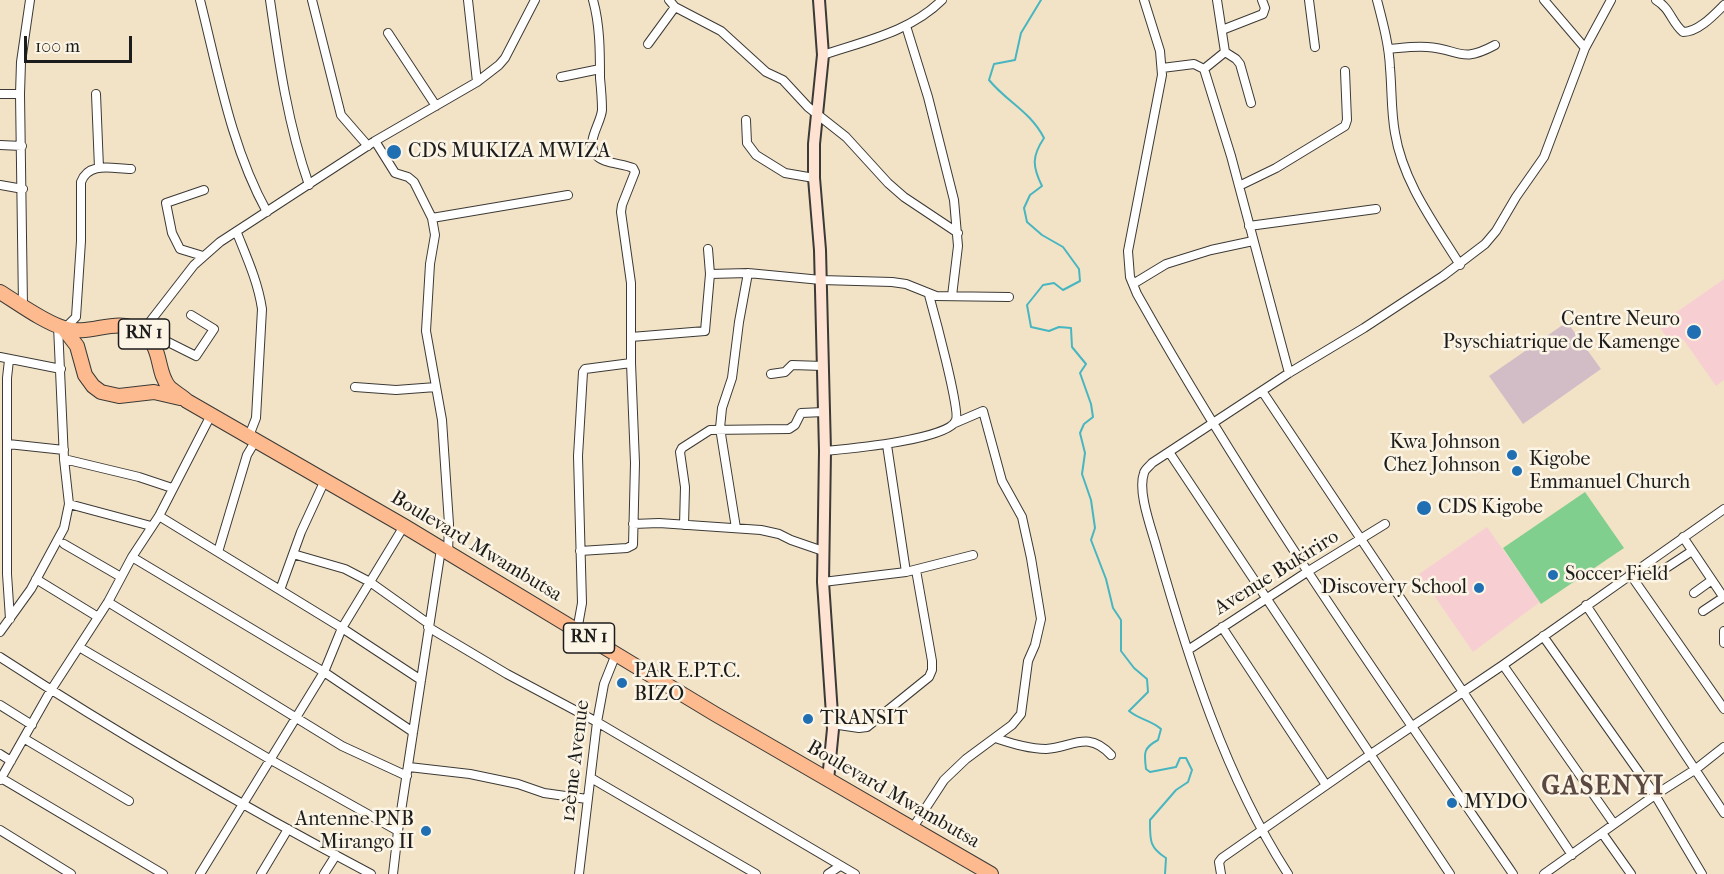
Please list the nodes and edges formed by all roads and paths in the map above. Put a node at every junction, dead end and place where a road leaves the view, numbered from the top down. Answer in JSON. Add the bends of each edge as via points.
{"nodes":[{"id":1,"x":30,"y":0,"type":"edge"},
{"id":2,"x":200,"y":0,"type":"edge"},
{"id":3,"x":270,"y":0,"type":"edge"},
{"id":4,"x":312,"y":0,"type":"edge"},
{"id":5,"x":468,"y":0,"type":"edge"},
{"id":6,"x":535,"y":0,"type":"edge"},
{"id":7,"x":592,"y":0,"type":"edge"},
{"id":8,"x":669,"y":0,"type":"edge"},
{"id":9,"x":819,"y":0,"type":"edge"},
{"id":10,"x":942,"y":0,"type":"edge"},
{"id":11,"x":1144,"y":0,"type":"edge"},
{"id":12,"x":1262,"y":0,"type":"edge"},
{"id":13,"x":1309,"y":0,"type":"edge"},
{"id":14,"x":1377,"y":0,"type":"edge"},
{"id":15,"x":1544,"y":0,"type":"edge"},
{"id":16,"x":1611,"y":0,"type":"edge"},
{"id":17,"x":1656,"y":0,"type":"edge"},
{"id":18,"x":1220,"y":1,"type":"edge"},
{"id":19,"x":1724,"y":5,"type":"edge"},
{"id":20,"x":675,"y":7,"type":"junction"},
{"id":21,"x":906,"y":26,"type":"junction"},
{"id":22,"x":1222,"y":30,"type":"junction"},
{"id":23,"x":388,"y":33,"type":"dead end"},
{"id":24,"x":648,"y":44,"type":"dead end"},
{"id":25,"x":1495,"y":45,"type":"dead end"},
{"id":26,"x":1315,"y":47,"type":"dead end"},
{"id":27,"x":1585,"y":48,"type":"junction"},
{"id":28,"x":1388,"y":49,"type":"junction"},
{"id":29,"x":1225,"y":52,"type":"junction"},
{"id":30,"x":823,"y":54,"type":"junction"},
{"id":31,"x":1162,"y":68,"type":"junction"},
{"id":32,"x":600,"y":69,"type":"junction"},
{"id":33,"x":1204,"y":69,"type":"junction"},
{"id":34,"x":1346,"y":71,"type":"dead end"},
{"id":35,"x":561,"y":77,"type":"dead end"},
{"id":36,"x":477,"y":82,"type":"junction"},
{"id":37,"x":0,"y":94,"type":"edge"},
{"id":38,"x":20,"y":94,"type":"junction"},
{"id":39,"x":96,"y":94,"type":"dead end"},
{"id":40,"x":1251,"y":103,"type":"dead end"},
{"id":41,"x":436,"y":106,"type":"junction"},
{"id":42,"x":816,"y":114,"type":"junction"},
{"id":43,"x":746,"y":120,"type":"dead end"},
{"id":44,"x":375,"y":141,"type":"junction"},
{"id":45,"x":0,"y":145,"type":"edge"},
{"id":46,"x":22,"y":146,"type":"junction"},
{"id":47,"x":368,"y":146,"type":"junction"},
{"id":48,"x":99,"y":168,"type":"junction"},
{"id":49,"x":131,"y":170,"type":"dead end"},
{"id":50,"x":814,"y":178,"type":"junction"},
{"id":51,"x":0,"y":185,"type":"edge"},
{"id":52,"x":309,"y":185,"type":"junction"},
{"id":53,"x":1239,"y":186,"type":"junction"},
{"id":54,"x":23,"y":189,"type":"junction"},
{"id":55,"x":204,"y":190,"type":"dead end"},
{"id":56,"x":568,"y":195,"type":"dead end"},
{"id":57,"x":1377,"y":209,"type":"dead end"},
{"id":58,"x":267,"y":212,"type":"junction"},
{"id":59,"x":432,"y":218,"type":"junction"},
{"id":60,"x":1249,"y":226,"type":"junction"},
{"id":61,"x":237,"y":233,"type":"junction"},
{"id":62,"x":958,"y":233,"type":"junction"},
{"id":63,"x":1253,"y":242,"type":"junction"},
{"id":64,"x":708,"y":249,"type":"dead end"},
{"id":65,"x":203,"y":255,"type":"junction"},
{"id":66,"x":1460,"y":264,"type":"junction"},
{"id":67,"x":748,"y":273,"type":"junction"},
{"id":68,"x":710,"y":274,"type":"junction"},
{"id":69,"x":821,"y":280,"type":"junction"},
{"id":70,"x":1133,"y":284,"type":"junction"},
{"id":71,"x":0,"y":292,"type":"edge"},
{"id":72,"x":929,"y":295,"type":"junction"},
{"id":73,"x":952,"y":296,"type":"junction"},
{"id":74,"x":1009,"y":297,"type":"dead end"},
{"id":75,"x":23,"y":306,"type":"junction"},
{"id":76,"x":191,"y":315,"type":"dead end"},
{"id":77,"x":61,"y":327,"type":"junction"},
{"id":78,"x":142,"y":332,"type":"junction"},
{"id":79,"x":631,"y":336,"type":"junction"},
{"id":80,"x":154,"y":347,"type":"junction"},
{"id":81,"x":0,"y":357,"type":"edge"},
{"id":82,"x":9,"y":360,"type":"junction"},
{"id":83,"x":631,"y":363,"type":"junction"},
{"id":84,"x":823,"y":366,"type":"junction"},
{"id":85,"x":61,"y":369,"type":"junction"},
{"id":86,"x":1289,"y":373,"type":"junction"},
{"id":87,"x":771,"y":374,"type":"dead end"},
{"id":88,"x":355,"y":387,"type":"dead end"},
{"id":89,"x":436,"y":387,"type":"junction"},
{"id":90,"x":1262,"y":391,"type":"junction"},
{"id":91,"x":187,"y":401,"type":"junction"},
{"id":92,"x":824,"y":412,"type":"junction"},
{"id":93,"x":211,"y":415,"type":"junction"},
{"id":94,"x":1214,"y":422,"type":"junction"},
{"id":95,"x":956,"y":423,"type":"junction"},
{"id":96,"x":720,"y":428,"type":"junction"},
{"id":97,"x":252,"y":438,"type":"junction"},
{"id":98,"x":8,"y":444,"type":"junction"},
{"id":99,"x":887,"y":445,"type":"junction"},
{"id":100,"x":64,"y":450,"type":"junction"},
{"id":101,"x":825,"y":451,"type":"junction"},
{"id":102,"x":1169,"y":452,"type":"junction"},
{"id":103,"x":64,"y":459,"type":"junction"},
{"id":104,"x":326,"y":480,"type":"junction"},
{"id":105,"x":172,"y":488,"type":"junction"},
{"id":106,"x":69,"y":504,"type":"junction"},
{"id":107,"x":1724,"y":509,"type":"edge"},
{"id":108,"x":159,"y":516,"type":"junction"},
{"id":109,"x":633,"y":524,"type":"junction"},
{"id":110,"x":1385,"y":524,"type":"dead end"},
{"id":111,"x":684,"y":525,"type":"junction"},
{"id":112,"x":150,"y":526,"type":"junction"},
{"id":113,"x":404,"y":526,"type":"junction"},
{"id":114,"x":736,"y":528,"type":"junction"},
{"id":115,"x":1683,"y":537,"type":"junction"},
{"id":116,"x":1362,"y":538,"type":"junction"},
{"id":117,"x":64,"y":544,"type":"dead end"},
{"id":118,"x":445,"y":551,"type":"junction"},
{"id":119,"x":580,"y":551,"type":"junction"},
{"id":120,"x":823,"y":551,"type":"junction"},
{"id":121,"x":1692,"y":551,"type":"junction"},
{"id":122,"x":218,"y":552,"type":"junction"},
{"id":123,"x":293,"y":554,"type":"junction"},
{"id":124,"x":973,"y":555,"type":"dead end"},
{"id":125,"x":132,"y":557,"type":"junction"},
{"id":126,"x":916,"y":570,"type":"junction"},
{"id":127,"x":1663,"y":570,"type":"dead end"},
{"id":128,"x":1307,"y":572,"type":"junction"},
{"id":129,"x":906,"y":573,"type":"junction"},
{"id":130,"x":1630,"y":574,"type":"junction"},
{"id":131,"x":121,"y":577,"type":"junction"},
{"id":132,"x":36,"y":579,"type":"junction"},
{"id":133,"x":1712,"y":580,"type":"junction"},
{"id":134,"x":370,"y":582,"type":"junction"},
{"id":135,"x":823,"y":582,"type":"junction"},
{"id":136,"x":280,"y":590,"type":"junction"},
{"id":137,"x":1694,"y":593,"type":"dead end"},
{"id":138,"x":1724,"y":597,"type":"edge"},
{"id":139,"x":1266,"y":598,"type":"junction"},
{"id":140,"x":108,"y":602,"type":"junction"},
{"id":141,"x":1586,"y":605,"type":"junction"},
{"id":142,"x":1703,"y":611,"type":"dead end"},
{"id":143,"x":98,"y":617,"type":"junction"},
{"id":144,"x":10,"y":619,"type":"junction"},
{"id":145,"x":428,"y":625,"type":"junction"},
{"id":146,"x":1222,"y":627,"type":"junction"},
{"id":147,"x":342,"y":628,"type":"junction"},
{"id":148,"x":577,"y":631,"type":"junction"},
{"id":149,"x":1724,"y":631,"type":"edge"},
{"id":150,"x":0,"y":632,"type":"edge"},
{"id":151,"x":1543,"y":636,"type":"junction"},
{"id":152,"x":1724,"y":643,"type":"edge"},
{"id":153,"x":79,"y":647,"type":"junction"},
{"id":154,"x":1188,"y":650,"type":"junction"},
{"id":155,"x":616,"y":654,"type":"junction"},
{"id":156,"x":0,"y":657,"type":"edge"},
{"id":157,"x":1503,"y":665,"type":"junction"},
{"id":158,"x":324,"y":672,"type":"junction"},
{"id":159,"x":421,"y":680,"type":"junction"},
{"id":160,"x":51,"y":690,"type":"junction"},
{"id":161,"x":1463,"y":691,"type":"junction"},
{"id":162,"x":0,"y":705,"type":"edge"},
{"id":163,"x":1724,"y":709,"type":"edge"},
{"id":164,"x":296,"y":718,"type":"junction"},
{"id":165,"x":597,"y":722,"type":"junction"},
{"id":166,"x":832,"y":724,"type":"junction"},
{"id":167,"x":32,"y":725,"type":"junction"},
{"id":168,"x":1412,"y":726,"type":"junction"},
{"id":169,"x":413,"y":732,"type":"junction"},
{"id":170,"x":995,"y":738,"type":"junction"},
{"id":171,"x":25,"y":739,"type":"junction"},
{"id":172,"x":1724,"y":747,"type":"edge"},
{"id":173,"x":0,"y":754,"type":"edge"},
{"id":174,"x":1371,"y":754,"type":"junction"},
{"id":175,"x":1111,"y":756,"type":"dead end"},
{"id":176,"x":271,"y":760,"type":"junction"},
{"id":177,"x":11,"y":761,"type":"junction"},
{"id":178,"x":409,"y":767,"type":"junction"},
{"id":179,"x":1696,"y":770,"type":"junction"},
{"id":180,"x":407,"y":776,"type":"junction"},
{"id":181,"x":591,"y":778,"type":"junction"},
{"id":182,"x":0,"y":779,"type":"edge"},
{"id":183,"x":828,"y":780,"type":"junction"},
{"id":184,"x":1326,"y":785,"type":"junction"},
{"id":185,"x":1655,"y":795,"type":"junction"},
{"id":186,"x":587,"y":800,"type":"junction"},
{"id":187,"x":129,"y":801,"type":"dead end"},
{"id":188,"x":242,"y":804,"type":"junction"},
{"id":189,"x":1724,"y":813,"type":"edge"},
{"id":190,"x":1614,"y":824,"type":"junction"},
{"id":191,"x":288,"y":829,"type":"junction"},
{"id":192,"x":912,"y":829,"type":"junction"},
{"id":193,"x":0,"y":830,"type":"edge"},
{"id":194,"x":398,"y":831,"type":"junction"},
{"id":195,"x":1262,"y":832,"type":"junction"},
{"id":196,"x":1602,"y":832,"type":"junction"},
{"id":197,"x":336,"y":855,"type":"junction"},
{"id":198,"x":1572,"y":855,"type":"junction"},
{"id":199,"x":840,"y":866,"type":"junction"},
{"id":200,"x":71,"y":874,"type":"edge"},
{"id":201,"x":163,"y":874,"type":"edge"},
{"id":202,"x":200,"y":874,"type":"edge"},
{"id":203,"x":261,"y":874,"type":"edge"},
{"id":204,"x":324,"y":874,"type":"edge"},
{"id":205,"x":371,"y":874,"type":"edge"},
{"id":206,"x":393,"y":874,"type":"edge"},
{"id":207,"x":579,"y":874,"type":"edge"},
{"id":208,"x":756,"y":874,"type":"edge"},
{"id":209,"x":828,"y":874,"type":"edge"},
{"id":210,"x":855,"y":874,"type":"edge"},
{"id":211,"x":991,"y":874,"type":"edge"},
{"id":212,"x":1221,"y":874,"type":"edge"},
{"id":213,"x":1288,"y":874,"type":"edge"},
{"id":214,"x":1450,"y":874,"type":"edge"},
{"id":215,"x":1513,"y":874,"type":"edge"},
{"id":216,"x":1544,"y":874,"type":"edge"},
{"id":217,"x":1631,"y":874,"type":"edge"},
{"id":218,"x":1702,"y":874,"type":"edge"}],
"edges":[{"from":1,"to":38,"type":"street"},
{"from":2,"to":58,"type":"street","via":[[233,130],[253,187]]},
{"from":3,"to":52,"type":"street","via":[[285,100]]},
{"from":4,"to":47,"type":"street","via":[[341,115]]},
{"from":5,"to":36,"type":"street"},
{"from":6,"to":36,"type":"street","via":[[505,58]]},
{"from":7,"to":32,"type":"street"},
{"from":8,"to":20,"type":"street"},
{"from":9,"to":30,"type":"street"},
{"from":10,"to":21,"type":"street"},
{"from":11,"to":31,"type":"street"},
{"from":12,"to":22,"type":"street","via":[[1263,14]]},
{"from":13,"to":26,"type":"street"},
{"from":14,"to":28,"type":"street"},
{"from":15,"to":27,"type":"street"},
{"from":16,"to":27,"type":"street"},
{"from":17,"to":19,"type":"street","via":[[1683,32],[1706,22]]},
{"from":18,"to":22,"type":"street"},
{"from":20,"to":24,"type":"street"},
{"from":20,"to":42,"type":"street","via":[[721,31],[766,72],[783,80]]},
{"from":21,"to":30,"type":"street"},
{"from":21,"to":62,"type":"street","via":[[954,200]]},
{"from":22,"to":29,"type":"street"},
{"from":23,"to":41,"type":"street"},
{"from":25,"to":28,"type":"street","via":[[1473,55],[1425,47]]},
{"from":27,"to":66,"type":"street","via":[[1544,157],[1496,231]]},
{"from":28,"to":66,"type":"street","via":[[1395,134],[1402,160],[1425,208]]},
{"from":29,"to":33,"type":"street"},
{"from":29,"to":40,"type":"street","via":[[1240,64]]},
{"from":30,"to":42,"type":"street"},
{"from":31,"to":33,"type":"street","via":[[1194,64]]},
{"from":31,"to":70,"type":"street","via":[[1128,251]]},
{"from":32,"to":35,"type":"street"},
{"from":32,"to":79,"type":"street","via":[[602,111],[593,151],[602,159],[628,166],[635,172],[621,212],[631,283]]},
{"from":33,"to":53,"type":"street"},
{"from":34,"to":53,"type":"street","via":[[1345,126]]},
{"from":36,"to":41,"type":"street"},
{"from":37,"to":38,"type":"street"},
{"from":38,"to":46,"type":"street"},
{"from":39,"to":48,"type":"street"},
{"from":41,"to":44,"type":"street"},
{"from":42,"to":50,"type":"street"},
{"from":42,"to":62,"type":"street","via":[[846,137],[904,197]]},
{"from":43,"to":50,"type":"street","via":[[750,150],[785,173]]},
{"from":44,"to":47,"type":"street"},
{"from":44,"to":59,"type":"street","via":[[395,173],[414,182]]},
{"from":45,"to":46,"type":"street"},
{"from":46,"to":54,"type":"street"},
{"from":47,"to":52,"type":"street"},
{"from":48,"to":49,"type":"street"},
{"from":48,"to":77,"type":"street","via":[[90,170],[81,182],[76,318]]},
{"from":50,"to":69,"type":"street"},
{"from":51,"to":54,"type":"street"},
{"from":52,"to":58,"type":"street"},
{"from":53,"to":60,"type":"street"},
{"from":54,"to":75,"type":"street"},
{"from":55,"to":65,"type":"street","via":[[166,203],[180,249]]},
{"from":56,"to":59,"type":"street"},
{"from":57,"to":60,"type":"street"},
{"from":58,"to":61,"type":"street"},
{"from":59,"to":89,"type":"street","via":[[435,247],[430,264],[426,325]]},
{"from":60,"to":63,"type":"street"},
{"from":61,"to":65,"type":"street"},
{"from":61,"to":97,"type":"street","via":[[262,309]]},
{"from":62,"to":73,"type":"street"},
{"from":63,"to":70,"type":"street","via":[[1166,264]]},
{"from":63,"to":86,"type":"street"},
{"from":64,"to":68,"type":"street"},
{"from":65,"to":78,"type":"street"},
{"from":66,"to":86,"type":"street"},
{"from":67,"to":68,"type":"street"},
{"from":67,"to":69,"type":"street"},
{"from":67,"to":96,"type":"street"},
{"from":68,"to":79,"type":"street","via":[[705,331]]},
{"from":69,"to":72,"type":"street","via":[[892,282]]},
{"from":69,"to":84,"type":"street"},
{"from":70,"to":94,"type":"street"},
{"from":71,"to":75,"type":"highway","number":"RN 1"},
{"from":72,"to":73,"type":"street"},
{"from":72,"to":95,"type":"street","via":[[953,394]]},
{"from":73,"to":74,"type":"street"},
{"from":75,"to":77,"type":"highway","number":"RN 1"},
{"from":76,"to":80,"type":"street","via":[[214,329],[196,356],[166,341]]},
{"from":77,"to":78,"type":"highway","number":"RN 1","via":[[87,331],[123,324]]},
{"from":77,"to":85,"type":"street"},
{"from":77,"to":91,"type":"highway","name":"Boulevard Mwambutsa","number":"RN 1","via":[[77,346],[85,375],[101,392],[119,396],[154,392]]},
{"from":78,"to":80,"type":"highway","name":"Boulevard Mwambutsa","number":"RN 1"},
{"from":79,"to":83,"type":"street"},
{"from":80,"to":91,"type":"highway","name":"Boulevard Mwambutsa","number":"RN 1","via":[[168,386]]},
{"from":81,"to":82,"type":"street"},
{"from":82,"to":85,"type":"street"},
{"from":82,"to":98,"type":"street"},
{"from":83,"to":109,"type":"street"},
{"from":83,"to":119,"type":"street","via":[[583,372],[578,456]]},
{"from":84,"to":87,"type":"street","via":[[792,365],[785,372]]},
{"from":84,"to":92,"type":"street"},
{"from":85,"to":100,"type":"street"},
{"from":86,"to":90,"type":"street"},
{"from":88,"to":89,"type":"street"},
{"from":89,"to":118,"type":"street","via":[[449,524]]},
{"from":90,"to":94,"type":"street"},
{"from":90,"to":116,"type":"street"},
{"from":91,"to":93,"type":"highway","name":"Boulevard Mwambutsa","number":"RN 1"},
{"from":92,"to":96,"type":"street","via":[[801,413],[789,429]]},
{"from":92,"to":101,"type":"street"},
{"from":93,"to":97,"type":"highway","name":"Boulevard Mwambutsa","number":"RN 1"},
{"from":93,"to":105,"type":"street"},
{"from":94,"to":102,"type":"street"},
{"from":94,"to":128,"type":"street"},
{"from":95,"to":99,"type":"street","via":[[935,433]]},
{"from":95,"to":170,"type":"street","via":[[983,411],[1002,481],[1022,517],[1041,619],[1028,661],[1021,714]]},
{"from":96,"to":111,"type":"street","via":[[710,429],[680,450]]},
{"from":96,"to":114,"type":"street"},
{"from":97,"to":104,"type":"highway","name":"Boulevard Mwambutsa","number":"RN 1"},
{"from":97,"to":122,"type":"street"},
{"from":98,"to":100,"type":"street"},
{"from":98,"to":144,"type":"street"},
{"from":99,"to":101,"type":"street"},
{"from":99,"to":129,"type":"street"},
{"from":100,"to":103,"type":"street"},
{"from":101,"to":120,"type":"street"},
{"from":102,"to":139,"type":"street"},
{"from":102,"to":154,"type":"street","via":[[1144,472],[1142,486]]},
{"from":103,"to":105,"type":"street"},
{"from":103,"to":106,"type":"street"},
{"from":104,"to":113,"type":"highway","name":"Boulevard Mwambutsa","number":"RN 1"},
{"from":104,"to":123,"type":"street"},
{"from":105,"to":108,"type":"street"},
{"from":106,"to":112,"type":"street"},
{"from":106,"to":132,"type":"street","via":[[64,528]]},
{"from":107,"to":115,"type":"street"},
{"from":108,"to":112,"type":"street"},
{"from":108,"to":122,"type":"street"},
{"from":109,"to":111,"type":"street"},
{"from":109,"to":119,"type":"street","via":[[631,547]]},
{"from":110,"to":116,"type":"street","name":"Avenue Bukiriro"},
{"from":111,"to":114,"type":"street"},
{"from":112,"to":125,"type":"street"},
{"from":113,"to":118,"type":"highway","name":"Boulevard Mwambutsa","number":"RN 1"},
{"from":113,"to":134,"type":"street"},
{"from":114,"to":120,"type":"street","via":[[779,534]]},
{"from":115,"to":121,"type":"street"},
{"from":115,"to":130,"type":"street"},
{"from":116,"to":128,"type":"street","name":"Avenue Bukiriro"},
{"from":116,"to":161,"type":"street"},
{"from":117,"to":131,"type":"street"},
{"from":118,"to":145,"type":"street"},
{"from":118,"to":148,"type":"highway","name":"Boulevard Mwambutsa","number":"RN 1"},
{"from":119,"to":148,"type":"street","via":[[582,603]]},
{"from":120,"to":135,"type":"street"},
{"from":121,"to":127,"type":"street"},
{"from":121,"to":133,"type":"street"},
{"from":122,"to":136,"type":"street"},
{"from":123,"to":134,"type":"street","via":[[345,569]]},
{"from":123,"to":136,"type":"street"},
{"from":124,"to":126,"type":"street"},
{"from":125,"to":131,"type":"street"},
{"from":125,"to":158,"type":"street"},
{"from":126,"to":129,"type":"street"},
{"from":126,"to":166,"type":"street","via":[[932,661],[929,677],[867,727]]},
{"from":128,"to":139,"type":"street","name":"Avenue Bukiriro"},
{"from":128,"to":168,"type":"street"},
{"from":129,"to":135,"type":"street"},
{"from":130,"to":141,"type":"street"},
{"from":130,"to":163,"type":"street"},
{"from":131,"to":140,"type":"street"},
{"from":132,"to":143,"type":"street"},
{"from":132,"to":144,"type":"street"},
{"from":133,"to":137,"type":"street"},
{"from":133,"to":138,"type":"street"},
{"from":134,"to":145,"type":"street"},
{"from":134,"to":147,"type":"street"},
{"from":135,"to":166,"type":"street"},
{"from":136,"to":147,"type":"street"},
{"from":138,"to":142,"type":"street"},
{"from":139,"to":146,"type":"street","name":"Avenue Bukiriro"},
{"from":139,"to":174,"type":"street"},
{"from":140,"to":143,"type":"street"},
{"from":140,"to":164,"type":"street"},
{"from":141,"to":151,"type":"street"},
{"from":141,"to":179,"type":"street"},
{"from":143,"to":153,"type":"street"},
{"from":144,"to":150,"type":"street"},
{"from":145,"to":159,"type":"street"},
{"from":145,"to":165,"type":"street","via":[[507,674]]},
{"from":146,"to":154,"type":"street","name":"Avenue Bukiriro"},
{"from":146,"to":184,"type":"street"},
{"from":147,"to":158,"type":"street"},
{"from":147,"to":159,"type":"street"},
{"from":148,"to":155,"type":"highway","name":"Boulevard Mwambutsa","number":"RN 1"},
{"from":149,"to":152,"type":"street"},
{"from":151,"to":157,"type":"street"},
{"from":151,"to":185,"type":"street"},
{"from":153,"to":160,"type":"street"},
{"from":153,"to":176,"type":"street"},
{"from":154,"to":195,"type":"street","via":[[1210,713]]},
{"from":155,"to":165,"type":"street","name":"12ème Avenue","via":[[604,684]]},
{"from":155,"to":183,"type":"highway","name":"Boulevard Mwambutsa","number":"RN 1"},
{"from":156,"to":160,"type":"street"},
{"from":157,"to":161,"type":"street"},
{"from":157,"to":190,"type":"street"},
{"from":158,"to":164,"type":"street"},
{"from":158,"to":169,"type":"street"},
{"from":159,"to":169,"type":"street"},
{"from":160,"to":167,"type":"street"},
{"from":160,"to":188,"type":"street"},
{"from":161,"to":168,"type":"street"},
{"from":161,"to":198,"type":"street"},
{"from":162,"to":167,"type":"street"},
{"from":164,"to":176,"type":"street"},
{"from":164,"to":180,"type":"street","via":[[342,746]]},
{"from":165,"to":181,"type":"street","name":"12ème Avenue"},
{"from":165,"to":199,"type":"street"},
{"from":166,"to":183,"type":"street"},
{"from":167,"to":171,"type":"street"},
{"from":168,"to":174,"type":"street"},
{"from":168,"to":215,"type":"street"},
{"from":169,"to":178,"type":"street"},
{"from":170,"to":175,"type":"street","via":[[1047,749],[1088,741]]},
{"from":170,"to":192,"type":"street","via":[[944,780]]},
{"from":171,"to":177,"type":"street"},
{"from":171,"to":187,"type":"street"},
{"from":172,"to":179,"type":"street"},
{"from":173,"to":177,"type":"street"},
{"from":174,"to":184,"type":"street"},
{"from":174,"to":214,"type":"street"},
{"from":176,"to":188,"type":"street"},
{"from":176,"to":194,"type":"street"},
{"from":177,"to":182,"type":"street"},
{"from":178,"to":180,"type":"street"},
{"from":178,"to":186,"type":"street","via":[[494,778],[544,793]]},
{"from":179,"to":185,"type":"street"},
{"from":179,"to":189,"type":"street"},
{"from":180,"to":194,"type":"street"},
{"from":181,"to":186,"type":"street","name":"12ème Avenue"},
{"from":181,"to":208,"type":"street"},
{"from":182,"to":201,"type":"street"},
{"from":183,"to":192,"type":"highway","name":"Boulevard Mwambutsa","number":"RN 1"},
{"from":184,"to":195,"type":"street"},
{"from":185,"to":190,"type":"street"},
{"from":185,"to":218,"type":"street"},
{"from":186,"to":207,"type":"street","name":"12ème Avenue"},
{"from":188,"to":191,"type":"street"},
{"from":188,"to":202,"type":"street"},
{"from":190,"to":196,"type":"street"},
{"from":191,"to":197,"type":"street"},
{"from":191,"to":203,"type":"street"},
{"from":192,"to":211,"type":"highway","name":"Boulevard Mwambutsa","number":"RN 1"},
{"from":193,"to":200,"type":"street"},
{"from":194,"to":206,"type":"street"},
{"from":195,"to":212,"type":"street","via":[[1222,858]]},
{"from":195,"to":213,"type":"street"},
{"from":196,"to":198,"type":"street"},
{"from":196,"to":217,"type":"street"},
{"from":197,"to":204,"type":"street"},
{"from":197,"to":205,"type":"street"},
{"from":198,"to":216,"type":"street"},
{"from":199,"to":209,"type":"street"},
{"from":199,"to":210,"type":"street"}]}
